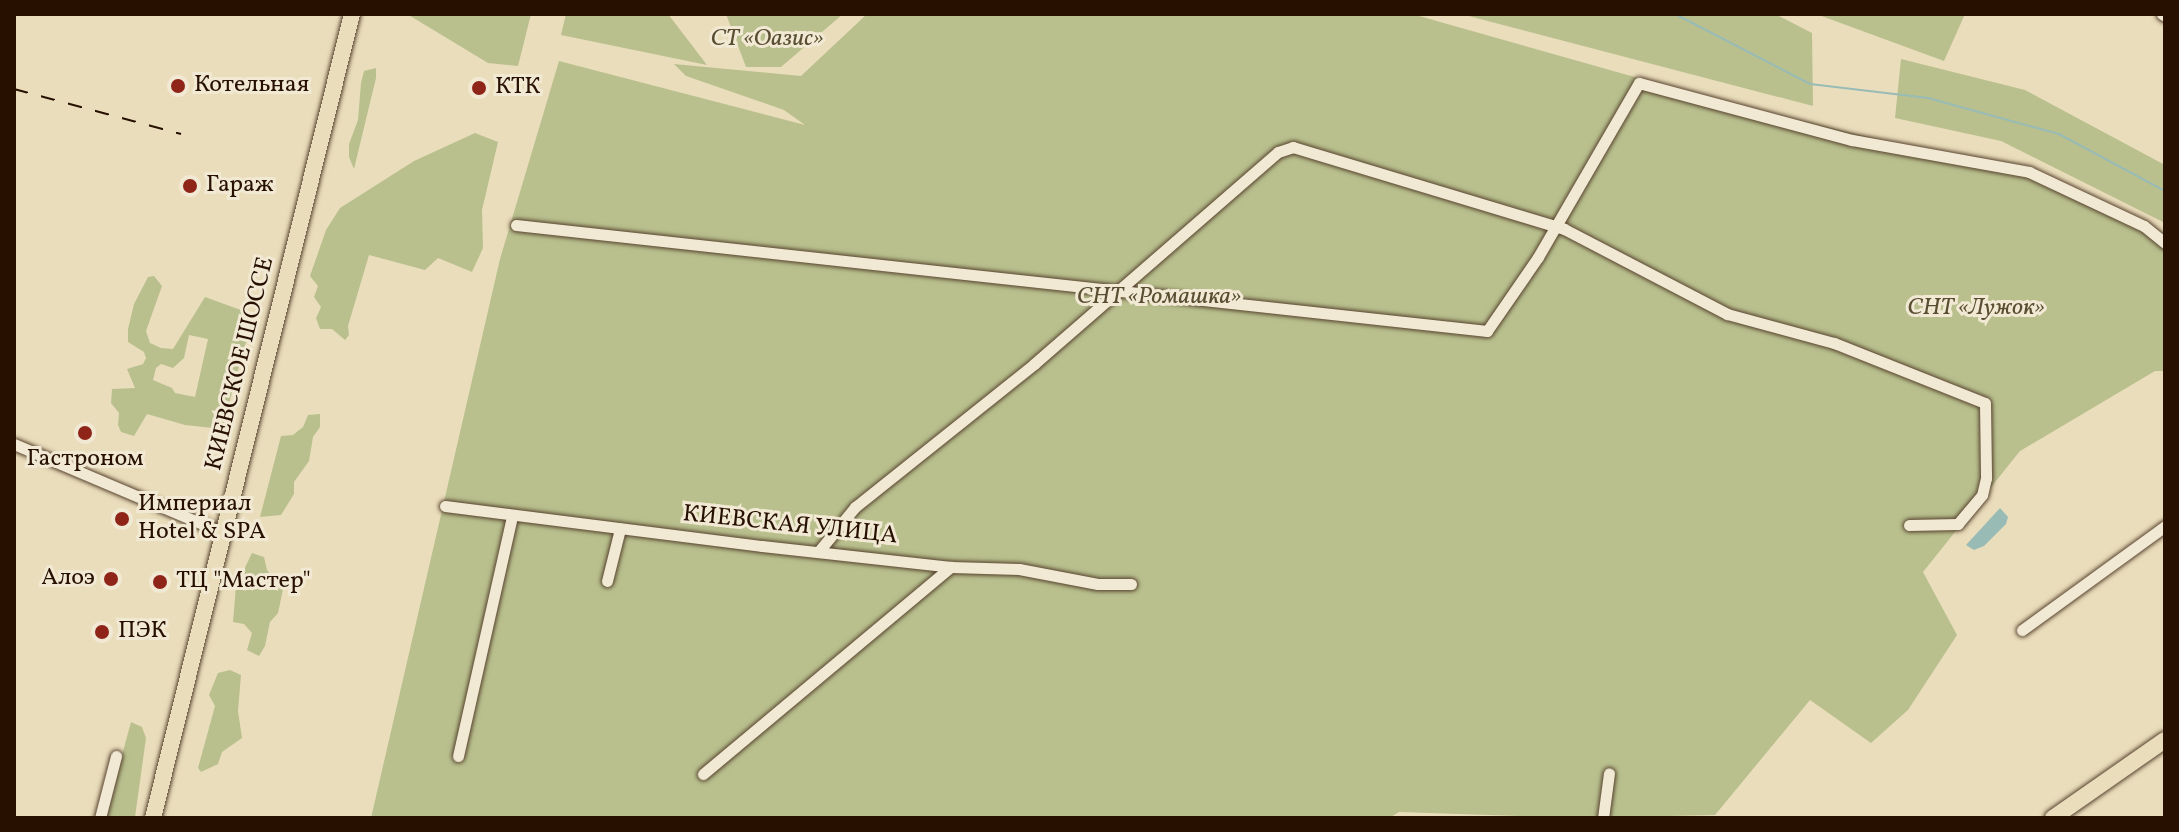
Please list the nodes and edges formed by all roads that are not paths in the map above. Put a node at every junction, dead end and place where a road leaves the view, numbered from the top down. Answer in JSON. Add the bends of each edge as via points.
{"nodes":[{"id":1,"x":352,"y":14,"type":"edge"},
{"id":2,"x":516,"y":225,"type":"dead end"},
{"id":3,"x":1555,"y":228,"type":"junction"},
{"id":4,"x":2165,"y":243,"type":"edge"},
{"id":5,"x":1117,"y":289,"type":"junction"},
{"id":6,"x":14,"y":444,"type":"edge"},
{"id":7,"x":445,"y":506,"type":"dead end"},
{"id":8,"x":512,"y":517,"type":"junction"},
{"id":9,"x":1909,"y":525,"type":"dead end"},
{"id":10,"x":2165,"y":526,"type":"edge"},
{"id":11,"x":620,"y":529,"type":"junction"},
{"id":12,"x":224,"y":533,"type":"junction"},
{"id":13,"x":819,"y":551,"type":"junction"},
{"id":14,"x":951,"y":567,"type":"junction"},
{"id":15,"x":607,"y":581,"type":"dead end"},
{"id":16,"x":1131,"y":584,"type":"dead end"},
{"id":17,"x":2022,"y":630,"type":"dead end"},
{"id":18,"x":2165,"y":740,"type":"edge"},
{"id":19,"x":116,"y":756,"type":"dead end"},
{"id":20,"x":458,"y":756,"type":"dead end"},
{"id":21,"x":1609,"y":773,"type":"dead end"},
{"id":22,"x":703,"y":774,"type":"dead end"},
{"id":23,"x":100,"y":818,"type":"edge"},
{"id":24,"x":153,"y":818,"type":"edge"},
{"id":25,"x":1603,"y":818,"type":"edge"},
{"id":26,"x":2053,"y":818,"type":"edge"}],
"edges":[{"from":1,"to":12,"type":"highway","name":"КИЕВСКОЕ ШОССЕ"},
{"from":2,"to":5,"type":"street"},
{"from":3,"to":4,"type":"street","via":[[1639,83],[1852,140],[2029,172],[2144,226]]},
{"from":3,"to":5,"type":"street","via":[[1487,331]]},
{"from":3,"to":5,"type":"street","via":[[1293,147],[1278,152]]},
{"from":3,"to":9,"type":"street","via":[[1621,256],[1727,314],[1834,343],[1985,403],[1982,495],[1958,524]]},
{"from":5,"to":13,"type":"street","via":[[1034,364],[855,507]]},
{"from":6,"to":12,"type":"street"},
{"from":7,"to":8,"type":"street","name":"КИЕВСКАЯ УЛИЦА"},
{"from":8,"to":11,"type":"street","name":"КИЕВСКАЯ УЛИЦА"},
{"from":8,"to":20,"type":"street"},
{"from":10,"to":17,"type":"street"},
{"from":11,"to":13,"type":"street","name":"КИЕВСКАЯ УЛИЦА"},
{"from":11,"to":15,"type":"street"},
{"from":12,"to":24,"type":"highway","name":"КИЕВСКОЕ ШОССЕ"},
{"from":13,"to":14,"type":"street","name":"КИЕВСКАЯ УЛИЦА"},
{"from":14,"to":16,"type":"street","name":"КИЕВСКАЯ УЛИЦА","via":[[1019,569],[1098,584]]},
{"from":14,"to":22,"type":"street"},
{"from":18,"to":26,"type":"highway"},
{"from":19,"to":23,"type":"street"},
{"from":21,"to":25,"type":"street"}]}
